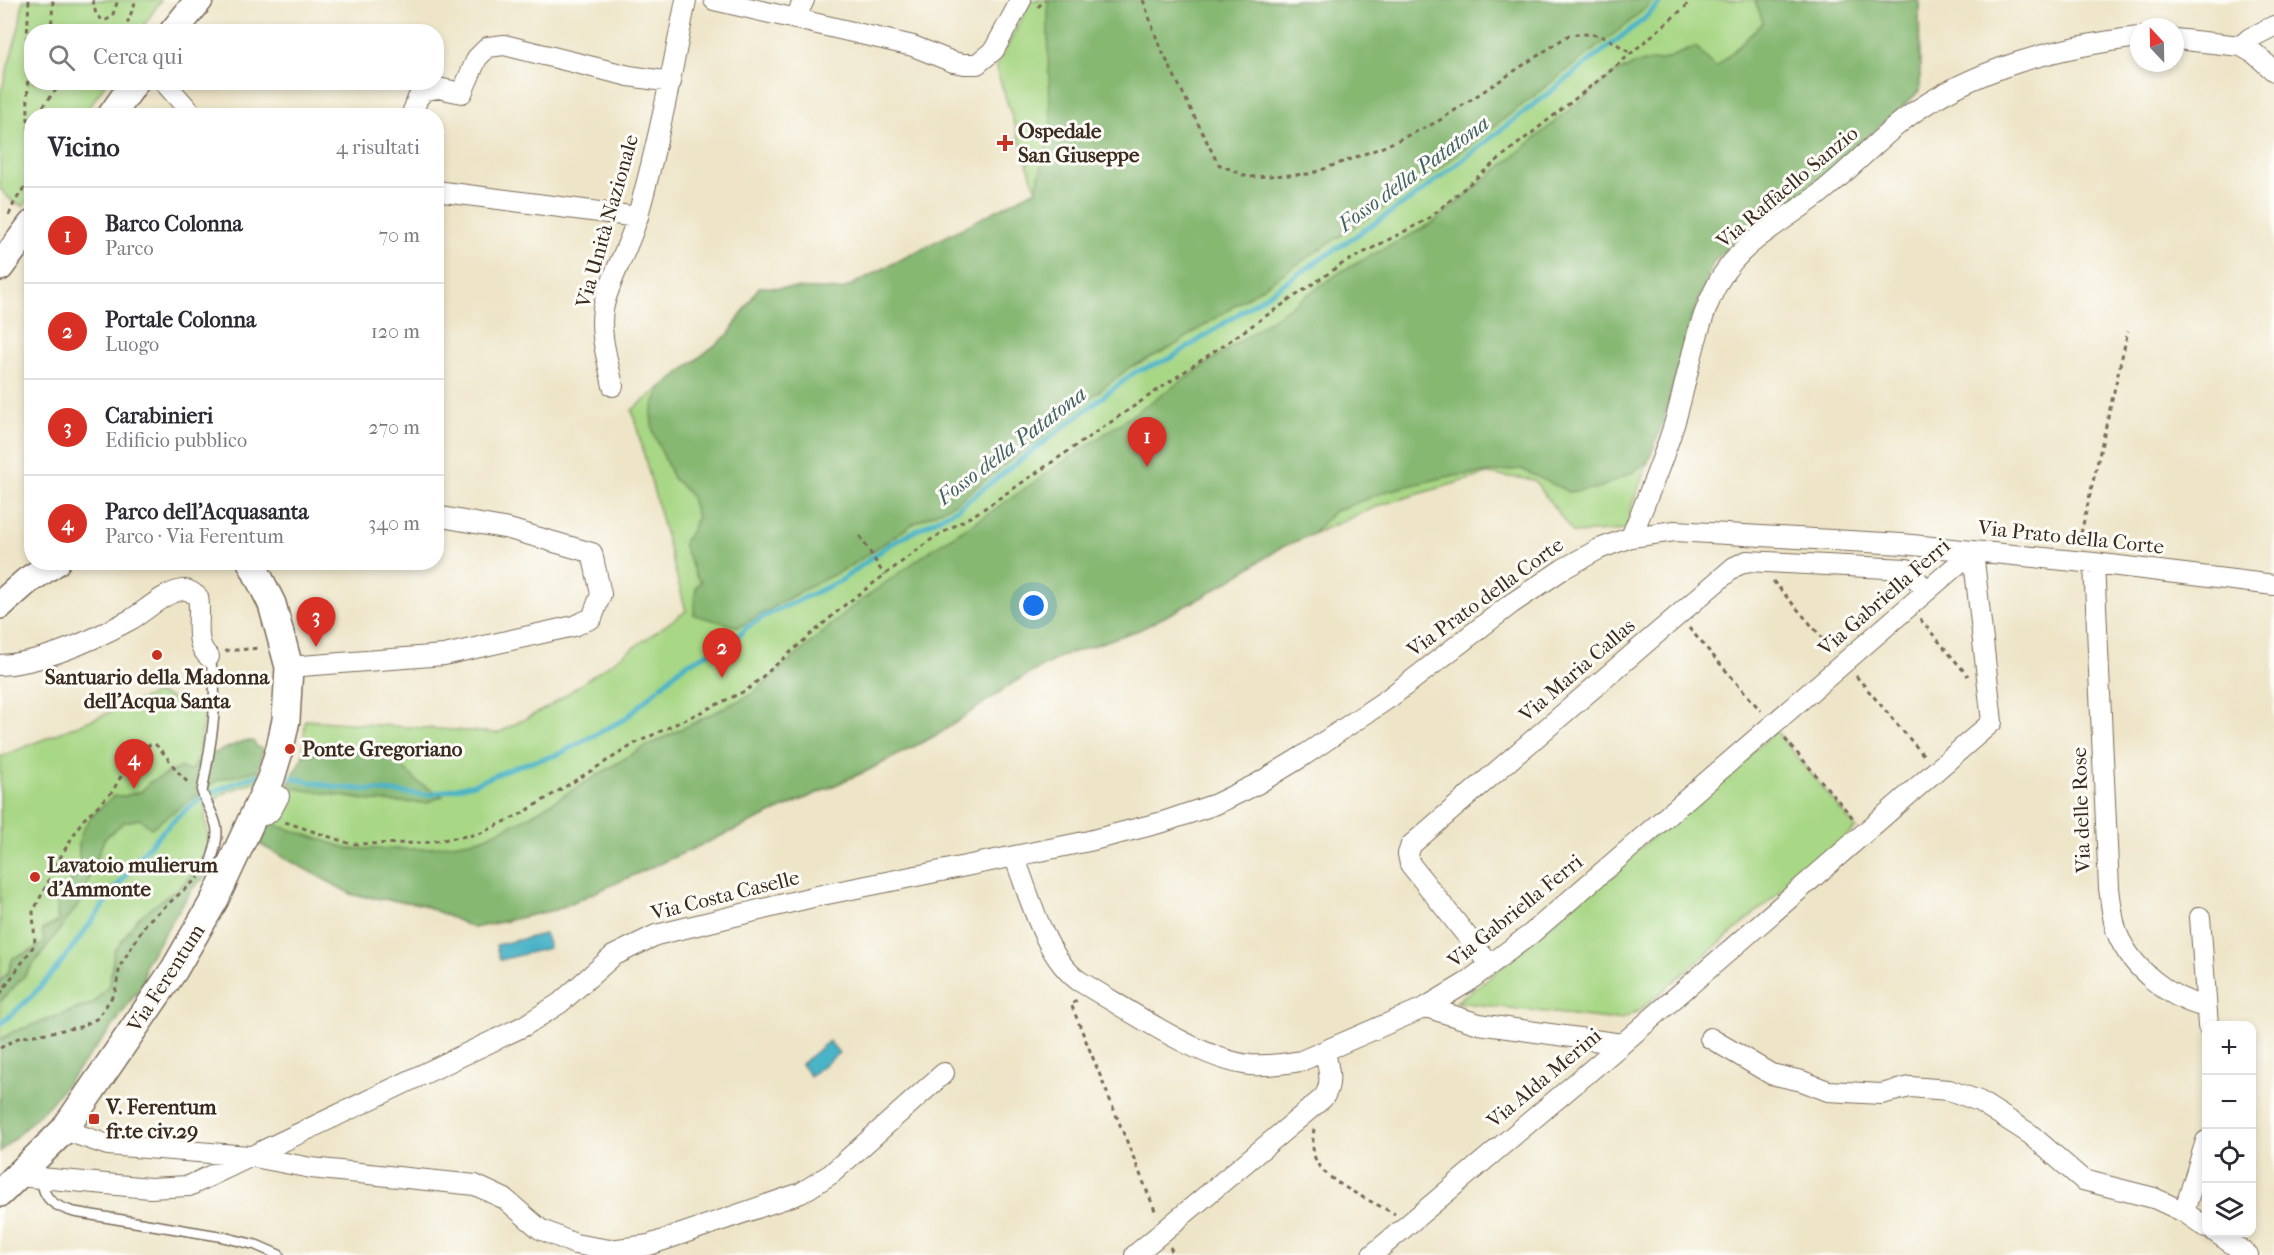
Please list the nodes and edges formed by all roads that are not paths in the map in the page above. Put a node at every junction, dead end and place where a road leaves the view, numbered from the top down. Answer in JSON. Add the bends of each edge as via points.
{"nodes":[{"id":1,"x":199,"y":0,"type":"edge"},
{"id":2,"x":686,"y":0,"type":"edge"},
{"id":3,"x":714,"y":0,"type":"edge"},
{"id":4,"x":804,"y":0,"type":"edge"},
{"id":5,"x":1021,"y":0,"type":"edge"},
{"id":6,"x":795,"y":19,"type":"junction"},
{"id":7,"x":180,"y":24,"type":"edge"},
{"id":8,"x":2274,"y":26,"type":"edge"},
{"id":9,"x":2130,"y":38,"type":"edge"},
{"id":10,"x":2184,"y":40,"type":"edge"},
{"id":11,"x":2241,"y":46,"type":"junction"},
{"id":12,"x":2274,"y":71,"type":"edge"},
{"id":13,"x":670,"y":82,"type":"junction"},
{"id":14,"x":444,"y":89,"type":"edge"},
{"id":15,"x":129,"y":90,"type":"edge"},
{"id":16,"x":171,"y":90,"type":"edge"},
{"id":17,"x":425,"y":90,"type":"edge"},
{"id":18,"x":117,"y":108,"type":"edge"},
{"id":19,"x":188,"y":108,"type":"edge"},
{"id":20,"x":414,"y":108,"type":"edge"},
{"id":21,"x":444,"y":192,"type":"edge"},
{"id":22,"x":638,"y":217,"type":"junction"},
{"id":23,"x":24,"y":233,"type":"edge"},
{"id":24,"x":0,"y":267,"type":"edge"},
{"id":25,"x":613,"y":386,"type":"dead end"},
{"id":26,"x":444,"y":517,"type":"edge"},
{"id":27,"x":1631,"y":537,"type":"junction"},
{"id":28,"x":1973,"y":551,"type":"junction"},
{"id":29,"x":2085,"y":562,"type":"junction"},
{"id":30,"x":44,"y":570,"type":"edge"},
{"id":31,"x":255,"y":570,"type":"edge"},
{"id":32,"x":2274,"y":585,"type":"edge"},
{"id":33,"x":1927,"y":591,"type":"junction"},
{"id":34,"x":0,"y":605,"type":"edge"},
{"id":35,"x":217,"y":654,"type":"joint"},
{"id":36,"x":0,"y":665,"type":"edge"},
{"id":37,"x":289,"y":667,"type":"junction"},
{"id":38,"x":279,"y":795,"type":"dead end"},
{"id":39,"x":261,"y":814,"type":"junction"},
{"id":40,"x":1014,"y":856,"type":"junction"},
{"id":41,"x":212,"y":858,"type":"road end"},
{"id":42,"x":2200,"y":918,"type":"dead end"},
{"id":43,"x":1491,"y":965,"type":"junction"},
{"id":44,"x":1426,"y":1007,"type":"junction"},
{"id":45,"x":2207,"y":1016,"type":"edge"},
{"id":46,"x":1710,"y":1038,"type":"dead end"},
{"id":47,"x":1622,"y":1044,"type":"junction"},
{"id":48,"x":1325,"y":1051,"type":"junction"},
{"id":49,"x":944,"y":1073,"type":"dead end"},
{"id":50,"x":63,"y":1130,"type":"junction"},
{"id":51,"x":2202,"y":1154,"type":"edge"},
{"id":52,"x":249,"y":1156,"type":"junction"},
{"id":53,"x":20,"y":1182,"type":"edge"},
{"id":54,"x":2184,"y":1212,"type":"junction"},
{"id":55,"x":2202,"y":1224,"type":"edge"},
{"id":56,"x":2221,"y":1237,"type":"edge"},
{"id":57,"x":279,"y":1255,"type":"edge"},
{"id":58,"x":1135,"y":1255,"type":"edge"},
{"id":59,"x":1372,"y":1255,"type":"edge"},
{"id":60,"x":2248,"y":1255,"type":"edge"}],
"edges":[{"from":1,"to":7,"type":"main road"},
{"from":2,"to":13,"type":"street","name":"Via Unità Nazionale"},
{"from":3,"to":6,"type":"street"},
{"from":4,"to":6,"type":"street"},
{"from":5,"to":6,"type":"street","via":[[994,50],[977,64],[952,62],[913,46]]},
{"from":8,"to":11,"type":"street"},
{"from":9,"to":27,"type":"street","name":"Via Raffaello Sanzio","via":[[2050,53],[1946,92],[1905,118],[1826,189],[1741,254],[1723,275],[1710,301],[1671,433]]},
{"from":10,"to":11,"type":"street"},
{"from":11,"to":12,"type":"street"},
{"from":13,"to":14,"type":"street","via":[[629,76],[504,45],[488,47],[477,58],[462,93]]},
{"from":13,"to":22,"type":"street","name":"Via Unità Nazionale"},
{"from":15,"to":18,"type":"main road"},
{"from":16,"to":19,"type":"street"},
{"from":17,"to":20,"type":"street"},
{"from":21,"to":22,"type":"street"},
{"from":22,"to":25,"type":"street","name":"Via Unità Nazionale","via":[[603,310],[602,336]]},
{"from":23,"to":24,"type":"main road"},
{"from":26,"to":37,"type":"street","via":[[508,529],[592,553],[601,594],[592,618],[574,626],[444,655]]},
{"from":27,"to":28,"type":"street","name":"Via Prato della Corte","via":[[1675,531]]},
{"from":27,"to":40,"type":"street","name":"Via Prato della Corte","via":[[1563,568],[1389,698],[1245,791],[1163,822]]},
{"from":28,"to":29,"type":"street","name":"Via Prato della Corte"},
{"from":28,"to":33,"type":"street","name":"Via Gabriella Ferri"},
{"from":28,"to":47,"type":"street","name":"Via Gabriella Ferri","via":[[1992,722]]},
{"from":29,"to":32,"type":"street","name":"Via Prato della Corte"},
{"from":29,"to":45,"type":"street","name":"Via delle Rose","via":[[2112,918],[2129,953],[2150,976]]},
{"from":30,"to":34,"type":"main road"},
{"from":31,"to":37,"type":"main road","name":"Via Ferentum","via":[[272,603]]},
{"from":33,"to":43,"type":"street","name":"Via Gabriella Ferri"},
{"from":33,"to":43,"type":"street","name":"Via Maria Callas","via":[[1907,569],[1747,561],[1734,567],[1686,608],[1411,845],[1410,864]]},
{"from":35,"to":36,"type":"street","via":[[204,652],[199,642],[198,597],[184,590],[59,652]]},
{"from":35,"to":41,"type":"lane","via":[[202,792],[218,829]]},
{"from":37,"to":39,"type":"main road","name":"Via Ferentum","via":[[280,748]]},
{"from":38,"to":39,"type":"street","via":[[270,813]]},
{"from":39,"to":50,"type":"main road","name":"Via Ferentum","via":[[179,962]]},
{"from":40,"to":48,"type":"street","via":[[1053,954],[1071,975],[1098,992],[1191,1045],[1236,1062],[1278,1065]]},
{"from":40,"to":52,"type":"street","name":"Via Costa Caselle","via":[[656,935],[613,956],[560,1004],[524,1026]]},
{"from":42,"to":45,"type":"street","name":"Via delle Rose"},
{"from":43,"to":44,"type":"street","name":"Via Gabriella Ferri"},
{"from":44,"to":47,"type":"street","name":"Via Alda Merini","via":[[1479,1024]]},
{"from":44,"to":48,"type":"street"},
{"from":46,"to":54,"type":"street","via":[[1771,1074],[1828,1091],[1881,1094],[1910,1087],[1949,1090],[1978,1101],[2030,1134],[2083,1180],[2154,1198]]},
{"from":47,"to":59,"type":"street","name":"Via Alda Merini"},
{"from":48,"to":58,"type":"street","via":[[1330,1083],[1321,1101]]},
{"from":49,"to":52,"type":"street","via":[[831,1174],[801,1193],[630,1248],[610,1250],[575,1244],[540,1229],[505,1199],[475,1185],[311,1168]]},
{"from":50,"to":52,"type":"street","via":[[108,1145]]},
{"from":50,"to":53,"type":"main road","name":"Via Ferentum"},
{"from":51,"to":54,"type":"street"},
{"from":52,"to":53,"type":"street","name":"Via Costa Caselle","via":[[200,1182],[174,1188]]},
{"from":53,"to":57,"type":"lane","via":[[74,1212],[219,1236]]},
{"from":54,"to":55,"type":"street"},
{"from":56,"to":60,"type":"street"}]}
